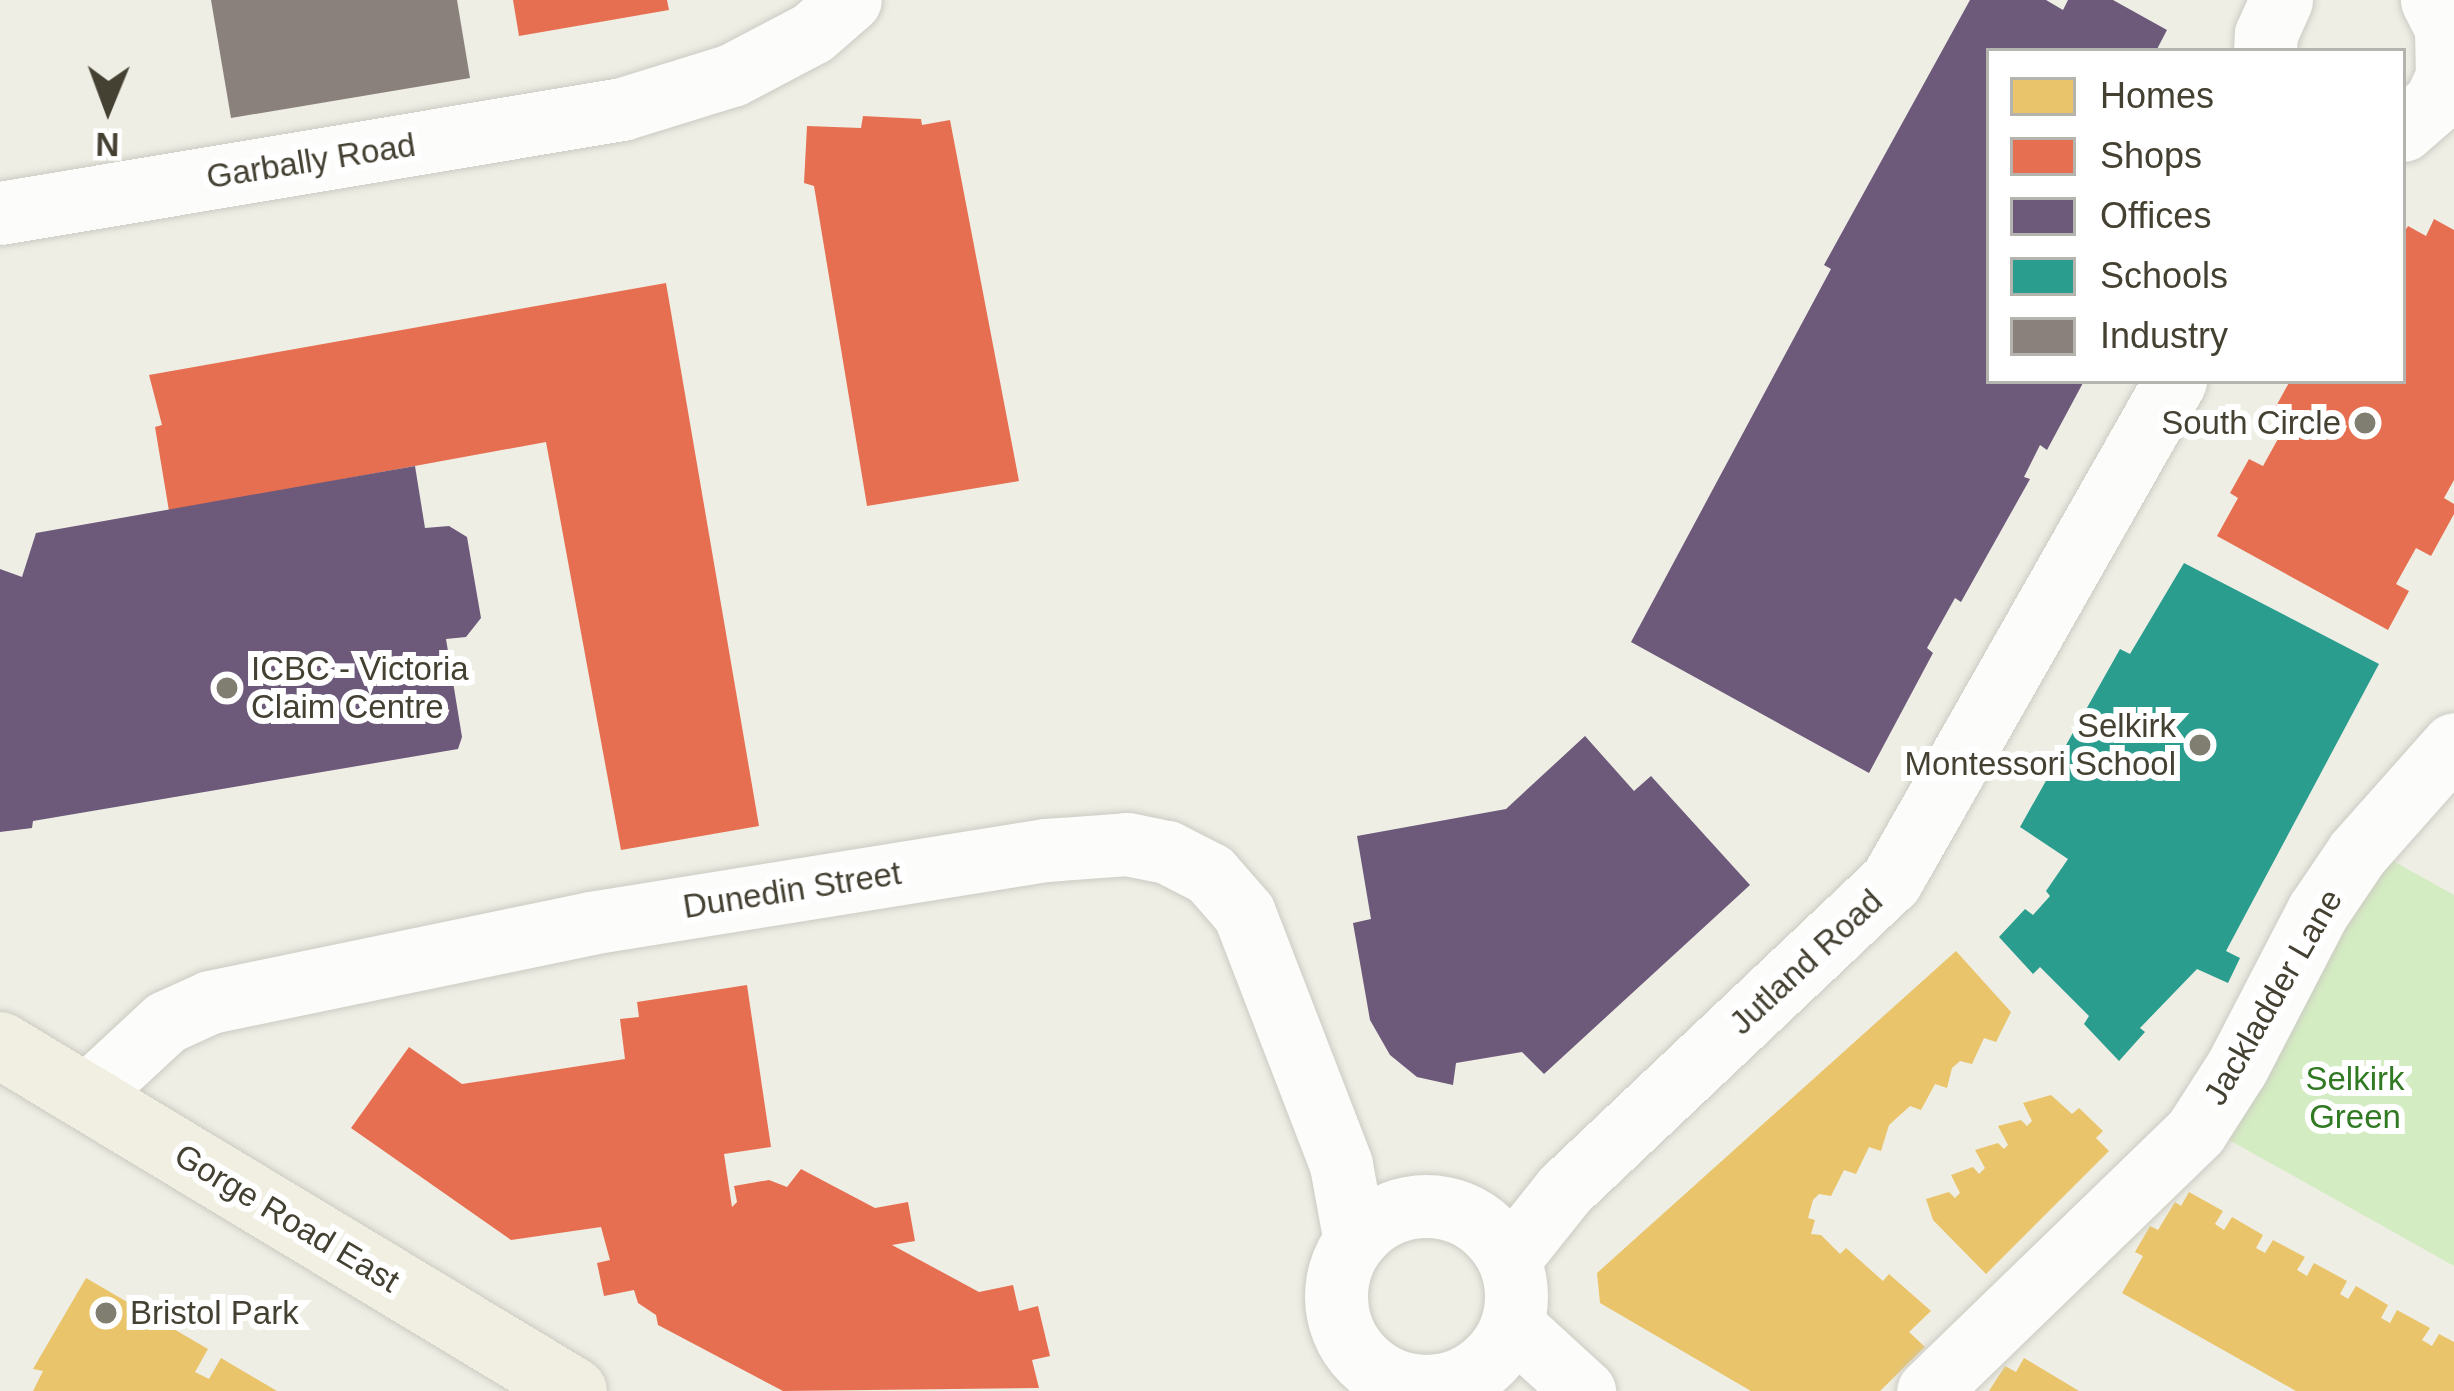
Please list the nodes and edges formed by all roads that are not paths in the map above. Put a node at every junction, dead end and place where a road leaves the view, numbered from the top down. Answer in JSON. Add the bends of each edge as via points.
{"nodes":[{"id":1,"x":850,"y":0,"type":"edge"},
{"id":2,"x":2282,"y":0,"type":"edge"},
{"id":3,"x":2432,"y":0,"type":"edge"},
{"id":4,"x":2265,"y":48,"type":"edge"},
{"id":5,"x":2435,"y":109,"type":"edge"},
{"id":6,"x":0,"y":213,"type":"edge"},
{"id":7,"x":2173,"y":384,"type":"edge"},
{"id":8,"x":2454,"y":744,"type":"edge"},
{"id":9,"x":0,"y":1045,"type":"edge"},
{"id":10,"x":86,"y":1096,"type":"junction"},
{"id":11,"x":1375,"y":1226,"type":"junction"},
{"id":12,"x":1494,"y":1242,"type":"junction"},
{"id":13,"x":1512,"y":1325,"type":"junction"},
{"id":14,"x":1358,"y":1378,"type":"edge"},
{"id":15,"x":1579,"y":1388,"type":"edge"},
{"id":16,"x":574,"y":1391,"type":"edge"},
{"id":17,"x":1928,"y":1391,"type":"edge"}],
"edges":[{"from":1,"to":6,"type":"street","name":"Garbally Road","via":[[812,33],[732,75],[622,110]]},
{"from":2,"to":4,"type":"street"},
{"from":3,"to":5,"type":"street","via":[[2446,28]]},
{"from":7,"to":12,"type":"street","name":"Jutland Road","via":[[1891,881],[1564,1190]]},
{"from":8,"to":17,"type":"street","name":"Jackladder Lane","via":[[2358,852],[2318,911],[2196,1131]]},
{"from":9,"to":10,"type":"main road","name":"Gorge Road East"},
{"from":10,"to":11,"type":"street","name":"Dunedin Street","via":[[166,1022],[209,1002],[590,922],[1127,844],[1167,852],[1210,874],[1244,913],[1341,1165]]},
{"from":10,"to":16,"type":"main road","name":"Gorge Road East"},
{"from":11,"to":12,"type":"street","via":[[1424,1206],[1454,1210]]},
{"from":11,"to":14,"type":"street","via":[[1339,1276],[1338,1316]]},
{"from":12,"to":13,"type":"street","via":[[1516,1304]]},
{"from":13,"to":14,"type":"street","via":[[1485,1364],[1453,1382]]},
{"from":13,"to":15,"type":"street"}]}
